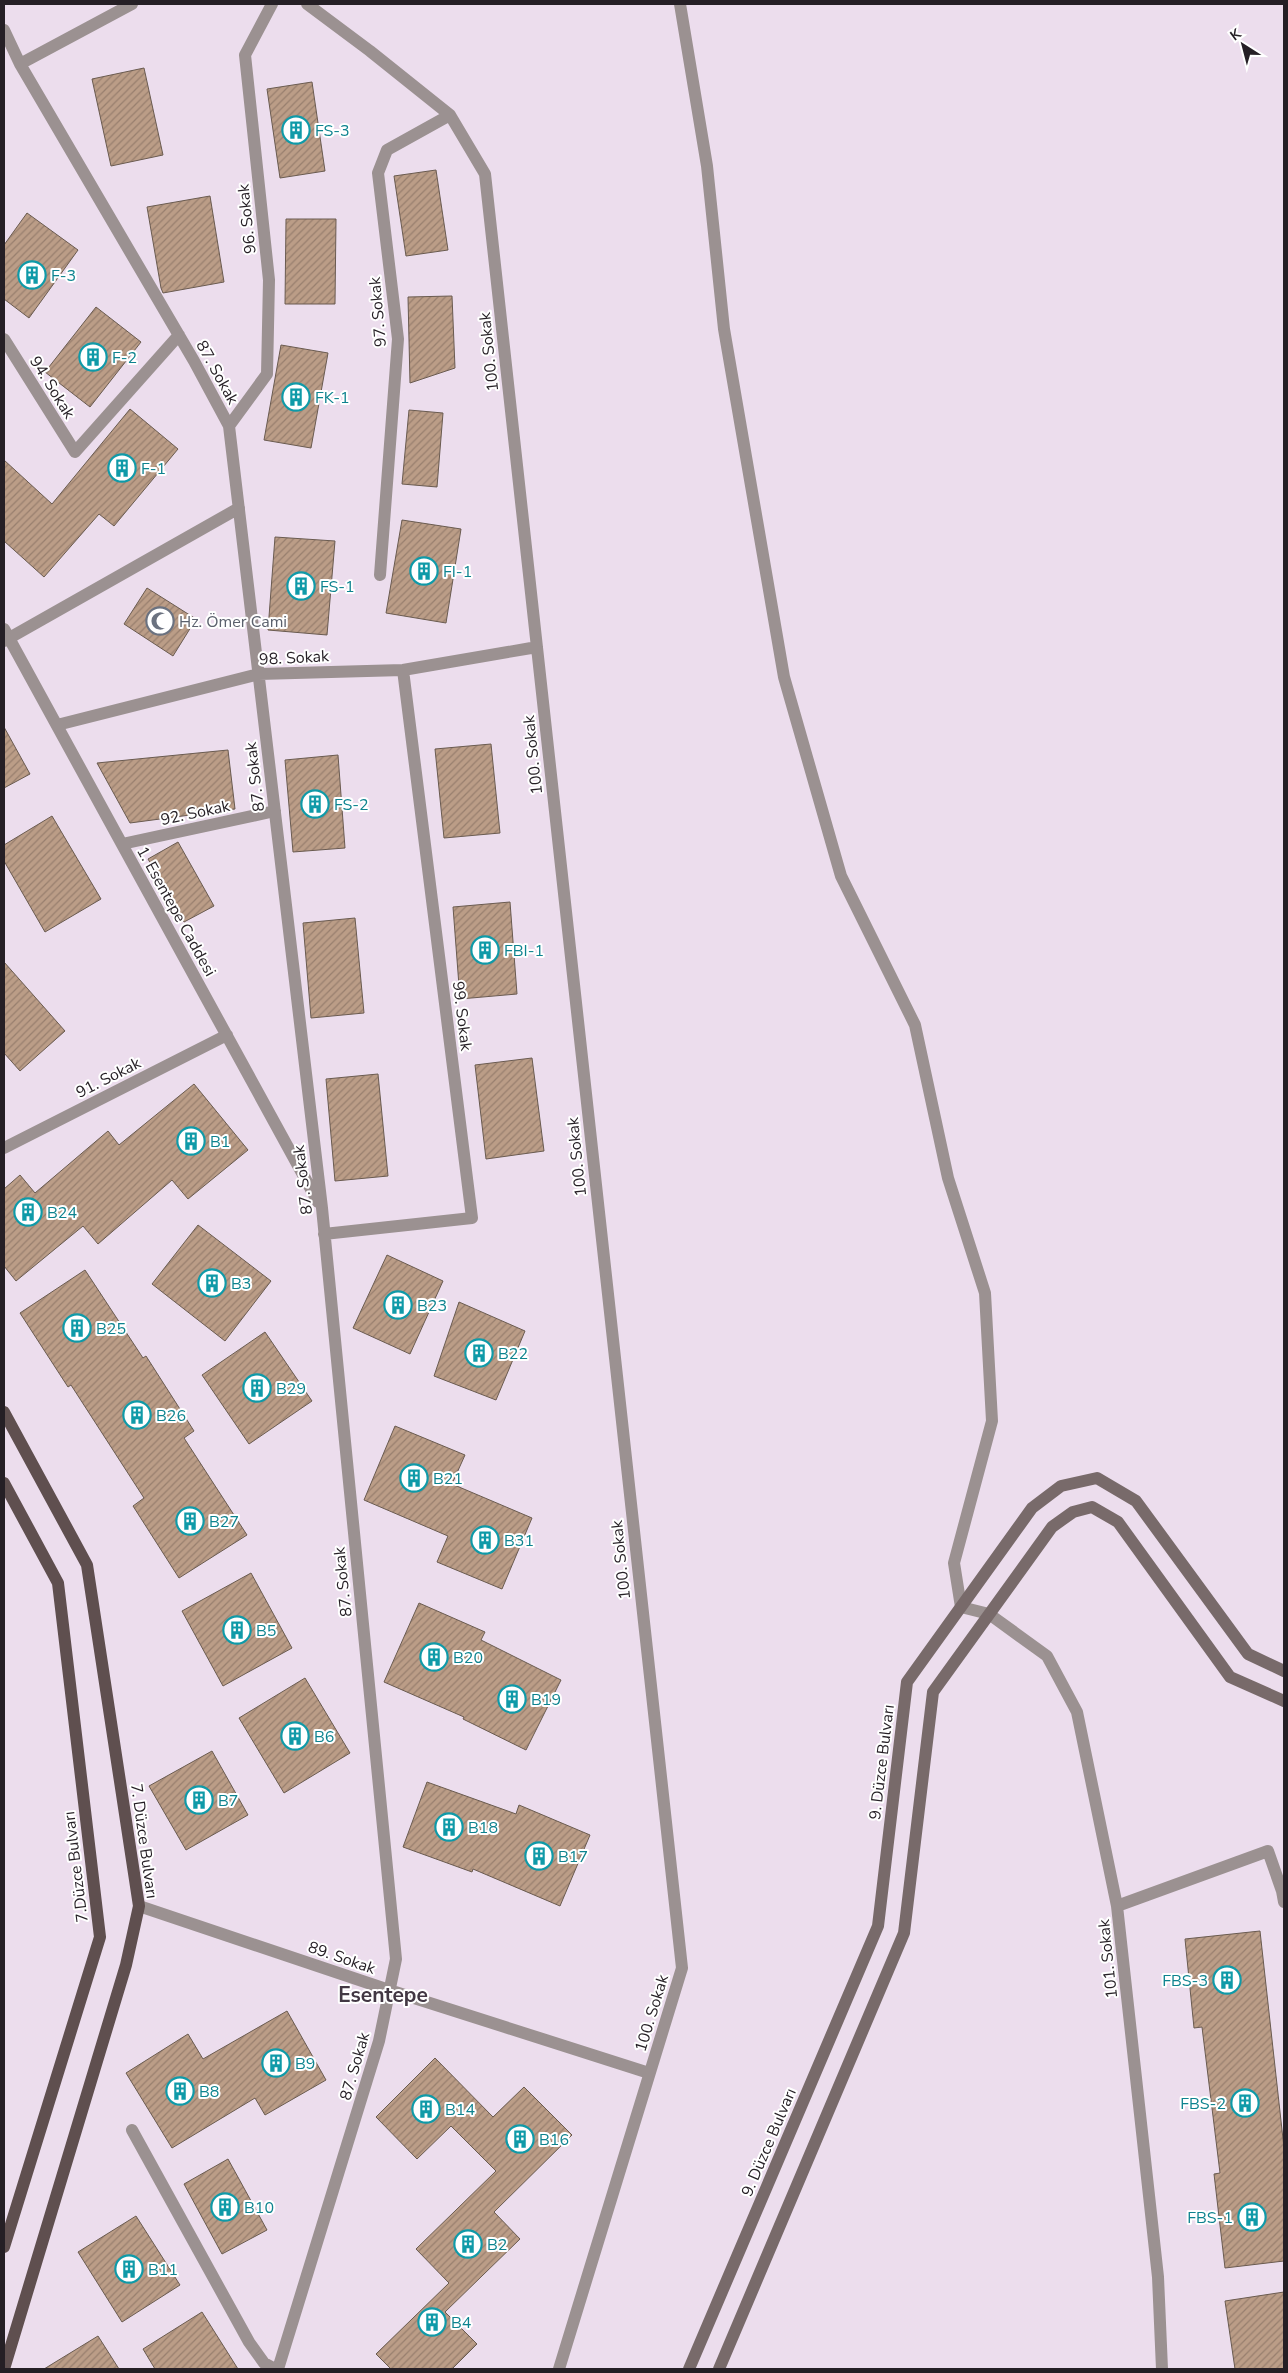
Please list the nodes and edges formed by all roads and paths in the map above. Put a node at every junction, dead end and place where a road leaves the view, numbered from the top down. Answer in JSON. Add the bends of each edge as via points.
{"nodes":[{"id":1,"x":132,"y":4,"type":"edge"},
{"id":2,"x":272,"y":4,"type":"edge"},
{"id":3,"x":307,"y":4,"type":"edge"},
{"id":4,"x":680,"y":4,"type":"edge"},
{"id":5,"x":4,"y":30,"type":"edge"},
{"id":6,"x":20,"y":64,"type":"junction"},
{"id":7,"x":450,"y":115,"type":"junction"},
{"id":8,"x":179,"y":335,"type":"junction"},
{"id":9,"x":4,"y":339,"type":"edge"},
{"id":10,"x":229,"y":426,"type":"junction"},
{"id":11,"x":239,"y":508,"type":"junction"},
{"id":12,"x":380,"y":576,"type":"dead end"},
{"id":13,"x":5,"y":636,"type":"edge"},
{"id":14,"x":536,"y":647,"type":"junction"},
{"id":15,"x":403,"y":670,"type":"junction"},
{"id":16,"x":259,"y":674,"type":"junction"},
{"id":17,"x":57,"y":725,"type":"junction"},
{"id":18,"x":275,"y":811,"type":"junction"},
{"id":19,"x":122,"y":844,"type":"junction"},
{"id":20,"x":227,"y":1035,"type":"junction"},
{"id":21,"x":4,"y":1148,"type":"edge"},
{"id":22,"x":322,"y":1208,"type":"junction"},
{"id":23,"x":324,"y":1234,"type":"junction"},
{"id":24,"x":4,"y":1412,"type":"edge"},
{"id":25,"x":4,"y":1482,"type":"edge"},
{"id":26,"x":961,"y":1606,"type":"junction"},
{"id":27,"x":989,"y":1614,"type":"junction"},
{"id":28,"x":1284,"y":1671,"type":"edge"},
{"id":29,"x":1284,"y":1701,"type":"edge"},
{"id":30,"x":1284,"y":1902,"type":"edge"},
{"id":31,"x":139,"y":1906,"type":"junction"},
{"id":32,"x":1117,"y":1906,"type":"junction"},
{"id":33,"x":389,"y":1990,"type":"junction"},
{"id":34,"x":649,"y":2073,"type":"junction"},
{"id":35,"x":132,"y":2130,"type":"dead end"},
{"id":36,"x":4,"y":2247,"type":"edge"},
{"id":37,"x":4,"y":2369,"type":"edge"},
{"id":38,"x":276,"y":2369,"type":"edge"},
{"id":39,"x":558,"y":2369,"type":"edge"},
{"id":40,"x":689,"y":2369,"type":"edge"},
{"id":41,"x":719,"y":2369,"type":"edge"},
{"id":42,"x":1162,"y":2369,"type":"edge"}],
"edges":[{"from":1,"to":6,"type":"street"},
{"from":2,"to":10,"type":"street","name":"96. Sokak","via":[[245,55],[269,280],[266,374]]},
{"from":3,"to":7,"type":"street","name":"100. Sokak"},
{"from":4,"to":26,"type":"street","via":[[707,166],[724,329],[784,678],[841,876],[915,1025],[948,1178],[985,1293],[992,1421],[954,1563]]},
{"from":5,"to":6,"type":"street","name":"87. Sokak"},
{"from":6,"to":8,"type":"street","name":"87. Sokak"},
{"from":7,"to":12,"type":"street","name":"97. Sokak","via":[[387,150],[378,173],[398,339]]},
{"from":7,"to":14,"type":"street","name":"100. Sokak","via":[[485,174]]},
{"from":8,"to":9,"type":"street","name":"94. Sokak","via":[[75,452]]},
{"from":8,"to":10,"type":"street","name":"87. Sokak"},
{"from":10,"to":11,"type":"street","name":"87. Sokak"},
{"from":11,"to":13,"type":"street"},
{"from":11,"to":16,"type":"street","name":"87. Sokak"},
{"from":13,"to":17,"type":"street","name":"1. Esentepe Caddesi"},
{"from":14,"to":15,"type":"street","name":"98. Sokak"},
{"from":14,"to":34,"type":"street","name":"100. Sokak","via":[[682,1968]]},
{"from":15,"to":16,"type":"street","name":"98. Sokak"},
{"from":15,"to":23,"type":"street","name":"99. Sokak","via":[[472,1218]]},
{"from":16,"to":17,"type":"street","name":"98. Sokak"},
{"from":16,"to":18,"type":"street","name":"87. Sokak"},
{"from":17,"to":19,"type":"street","name":"1. Esentepe Caddesi"},
{"from":18,"to":19,"type":"street","name":"92. Sokak"},
{"from":18,"to":22,"type":"street","name":"87. Sokak"},
{"from":19,"to":20,"type":"street","name":"1. Esentepe Caddesi"},
{"from":20,"to":21,"type":"street","name":"91. Sokak"},
{"from":20,"to":22,"type":"street","name":"1. Esentepe Caddesi"},
{"from":22,"to":23,"type":"street","name":"87. Sokak"},
{"from":23,"to":33,"type":"street","name":"87. Sokak","via":[[396,1959]]},
{"from":24,"to":31,"type":"main road","name":"7. Düzce Bulvarı","via":[[87,1565]]},
{"from":25,"to":36,"type":"main road","name":"7.Düzce Bulvarı","via":[[58,1583],[100,1937]]},
{"from":26,"to":27,"type":"street","name":"101. Sokak"},
{"from":26,"to":28,"type":"main road","name":"9. Düzce Bulvarı","via":[[1032,1508],[1061,1486],[1097,1478],[1136,1501],[1248,1654]]},
{"from":26,"to":40,"type":"main road","name":"9. Düzce Bulvarı","via":[[907,1682],[878,1926]]},
{"from":27,"to":29,"type":"main road","via":[[1052,1527],[1073,1512],[1092,1507],[1118,1522],[1230,1677]]},
{"from":27,"to":32,"type":"street","name":"101. Sokak","via":[[1047,1656],[1077,1712]]},
{"from":27,"to":41,"type":"main road","via":[[933,1692],[904,1933]]},
{"from":30,"to":32,"type":"street","via":[[1268,1852]]},
{"from":31,"to":33,"type":"street","name":"89. Sokak"},
{"from":31,"to":37,"type":"main road","name":"7. Düzce Bulvarı","via":[[126,1965]]},
{"from":32,"to":42,"type":"street","name":"101. Sokak","via":[[1158,2277]]},
{"from":33,"to":34,"type":"street","name":"89. Sokak"},
{"from":33,"to":38,"type":"street","name":"87. Sokak","via":[[379,2041]]},
{"from":34,"to":39,"type":"street","name":"100. Sokak"},
{"from":35,"to":38,"type":"street","via":[[249,2342],[264,2363]]}]}
